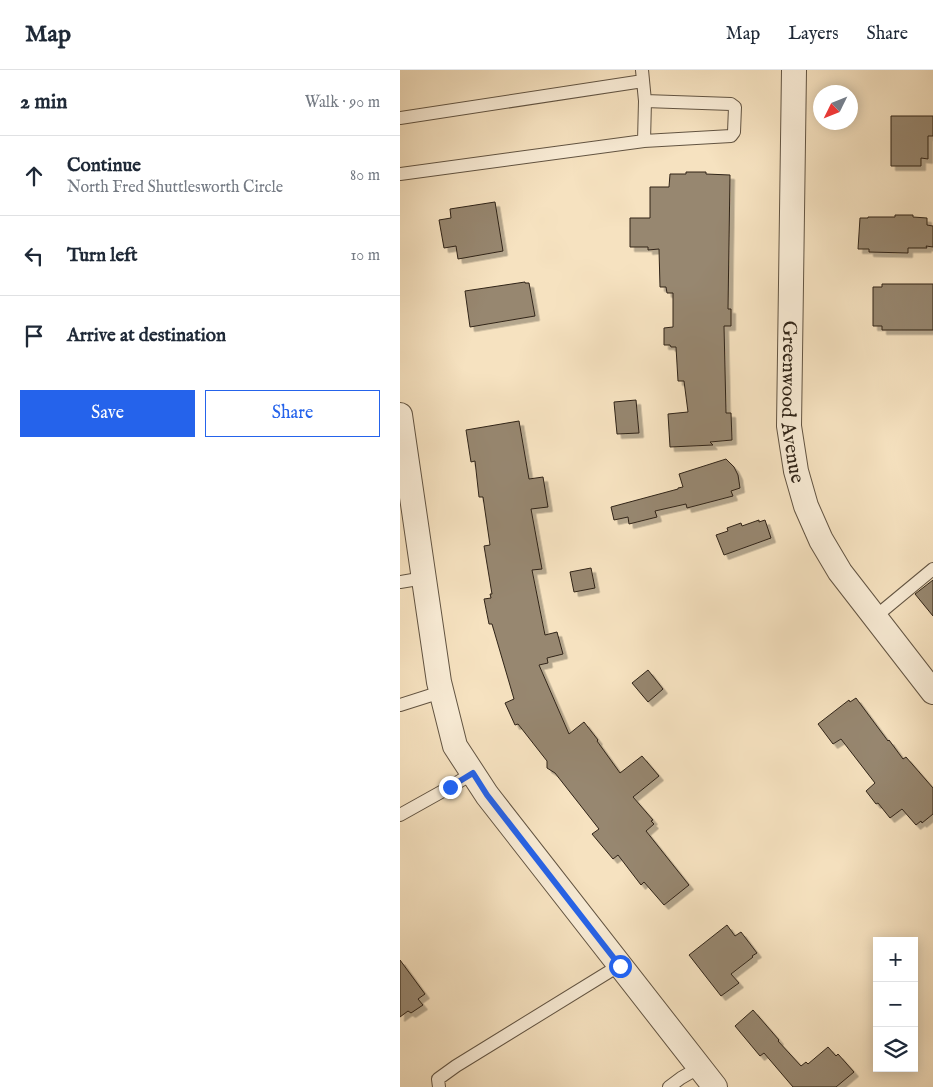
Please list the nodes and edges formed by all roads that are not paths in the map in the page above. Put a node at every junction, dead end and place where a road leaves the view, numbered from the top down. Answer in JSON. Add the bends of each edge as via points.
{"nodes":[{"id":1,"x":794,"y":70,"type":"edge"},
{"id":2,"x":643,"y":76,"type":"edge"},
{"id":3,"x":645,"y":101,"type":"junction"},
{"id":4,"x":400,"y":118,"type":"edge"},
{"id":5,"x":644,"y":141,"type":"junction"},
{"id":6,"x":400,"y":174,"type":"edge"},
{"id":7,"x":400,"y":415,"type":"edge"},
{"id":8,"x":405,"y":481,"type":"edge"},
{"id":9,"x":933,"y":569,"type":"edge"},
{"id":10,"x":424,"y":578,"type":"junction"},
{"id":11,"x":400,"y":582,"type":"edge"},
{"id":12,"x":875,"y":617,"type":"junction"},
{"id":13,"x":441,"y":692,"type":"junction"},
{"id":14,"x":933,"y":692,"type":"edge"},
{"id":15,"x":400,"y":705,"type":"edge"},
{"id":16,"x":473,"y":773,"type":"junction"},
{"id":17,"x":400,"y":815,"type":"edge"},
{"id":18,"x":620,"y":966,"type":"junction"},
{"id":19,"x":700,"y":1067,"type":"junction"},
{"id":20,"x":439,"y":1087,"type":"edge"},
{"id":21,"x":669,"y":1087,"type":"edge"},
{"id":22,"x":715,"y":1087,"type":"edge"}],
"edges":[{"from":1,"to":12,"type":"street","name":"Greenwood Avenue","via":[[788,426],[806,506],[821,540],[840,572]]},
{"from":2,"to":3,"type":"lane"},
{"from":2,"to":4,"type":"lane"},
{"from":3,"to":5,"type":"lane"},
{"from":3,"to":5,"type":"lane","via":[[732,104],[735,107],[731,136]]},
{"from":5,"to":6,"type":"lane"},
{"from":7,"to":8,"type":"street"},
{"from":8,"to":10,"type":"street"},
{"from":9,"to":12,"type":"lane"},
{"from":10,"to":11,"type":"lane"},
{"from":10,"to":13,"type":"street"},
{"from":12,"to":14,"type":"street","name":"Greenwood Avenue"},
{"from":13,"to":15,"type":"lane"},
{"from":13,"to":16,"type":"street","via":[[456,746]]},
{"from":16,"to":17,"type":"lane"},
{"from":16,"to":18,"type":"street"},
{"from":18,"to":19,"type":"street"},
{"from":18,"to":20,"type":"lane","via":[[456,1066],[438,1079]]},
{"from":19,"to":21,"type":"lane"},
{"from":19,"to":22,"type":"street"}]}
